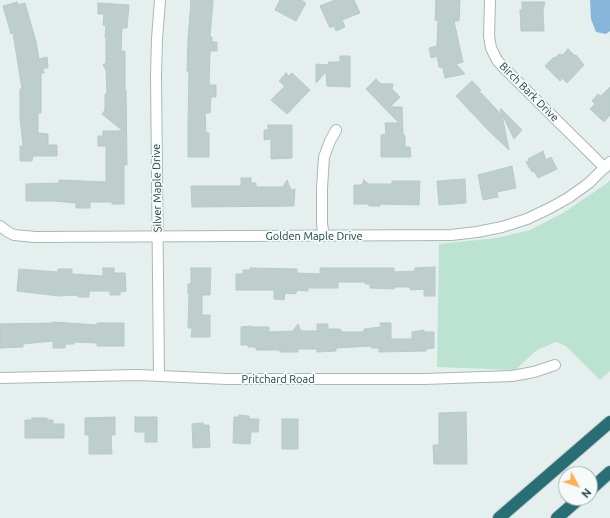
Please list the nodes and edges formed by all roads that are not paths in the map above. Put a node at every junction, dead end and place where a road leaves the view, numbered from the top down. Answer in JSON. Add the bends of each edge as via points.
{"nodes":[{"id":1,"x":160,"y":0,"type":"edge"},
{"id":2,"x":490,"y":0,"type":"edge"},
{"id":3,"x":336,"y":130,"type":"dead end"},
{"id":4,"x":608,"y":165,"type":"edge"},
{"id":5,"x":0,"y":226,"type":"edge"},
{"id":6,"x":158,"y":236,"type":"junction"},
{"id":7,"x":324,"y":236,"type":"junction"},
{"id":8,"x":555,"y":365,"type":"dead end"},
{"id":9,"x":159,"y":376,"type":"junction"},
{"id":10,"x":0,"y":378,"type":"edge"},
{"id":11,"x":610,"y":422,"type":"edge"},
{"id":12,"x":610,"y":472,"type":"edge"},
{"id":13,"x":598,"y":483,"type":"edge"},
{"id":14,"x":571,"y":506,"type":"edge"},
{"id":15,"x":499,"y":518,"type":"edge"},
{"id":16,"x":557,"y":518,"type":"edge"}],
"edges":[{"from":1,"to":6,"type":"street","name":"Silver Maple Drive","via":[[156,75]]},
{"from":2,"to":4,"type":"street","name":"Birch Bark Drive","via":[[491,48],[502,67]]},
{"from":3,"to":7,"type":"street","via":[[324,157]]},
{"from":4,"to":7,"type":"street","name":"Golden Maple Drive","via":[[589,183],[556,205],[527,219],[498,228],[450,235]]},
{"from":5,"to":6,"type":"street","name":"Golden Maple Drive","via":[[14,235],[35,238]]},
{"from":6,"to":7,"type":"street","name":"Golden Maple Drive"},
{"from":6,"to":9,"type":"street","name":"Silver Maple Drive"},
{"from":8,"to":9,"type":"street","name":"Pritchard Road","via":[[512,376],[432,379],[227,379]]},
{"from":9,"to":10,"type":"street","name":"Pritchard Road"},
{"from":11,"to":15,"type":"highway"},
{"from":12,"to":13,"type":"highway"},
{"from":14,"to":16,"type":"highway"}]}
